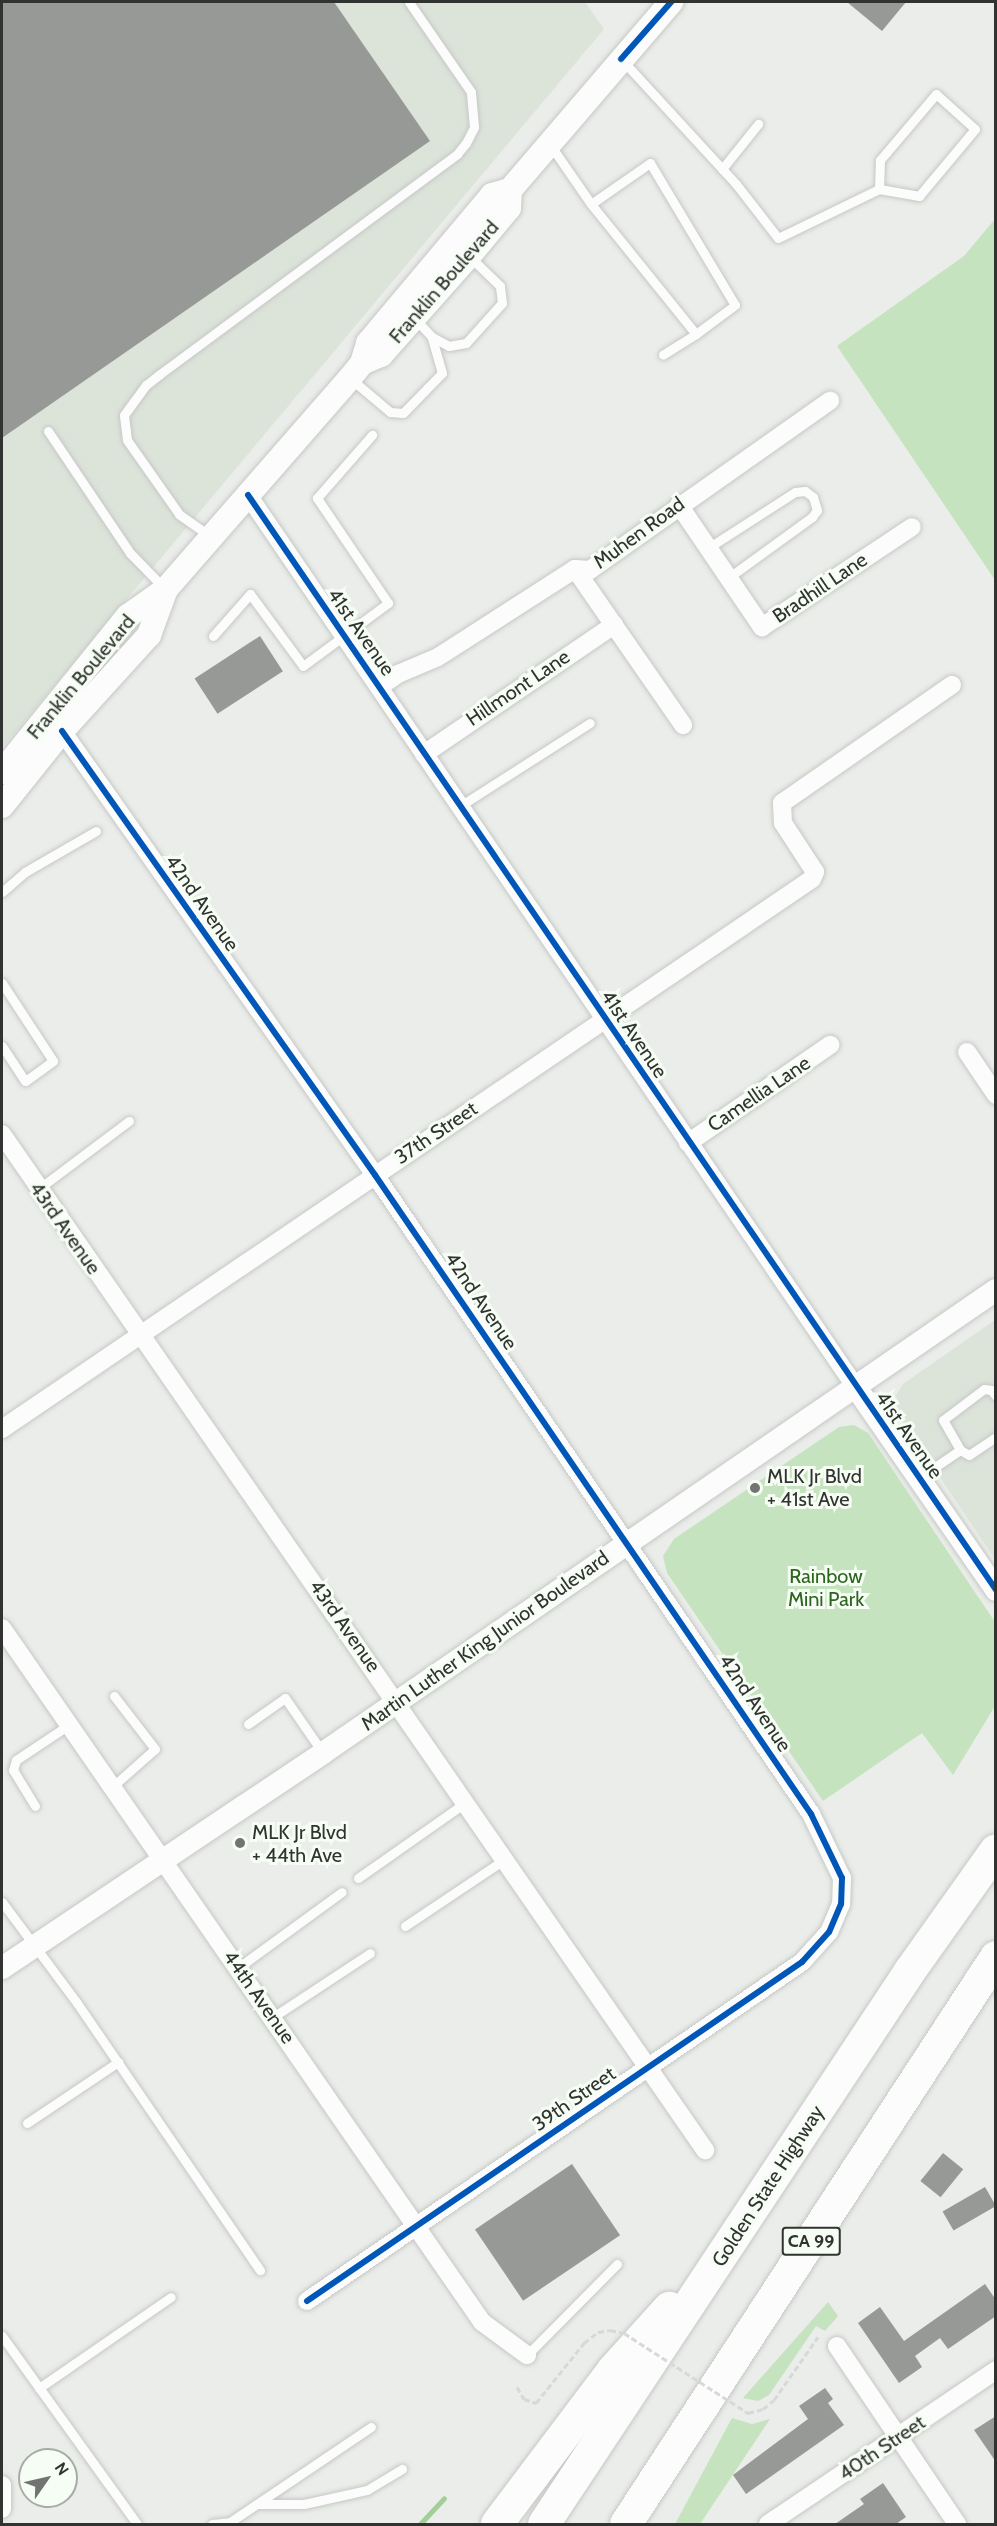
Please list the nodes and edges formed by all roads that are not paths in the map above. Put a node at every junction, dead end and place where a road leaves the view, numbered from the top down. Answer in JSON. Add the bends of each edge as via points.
{"nodes":[{"id":1,"x":409,"y":2,"type":"edge"},
{"id":2,"x":671,"y":2,"type":"edge"},
{"id":3,"x":621,"y":60,"type":"junction"},
{"id":4,"x":758,"y":124,"type":"dead end"},
{"id":5,"x":549,"y":144,"type":"junction"},
{"id":6,"x":722,"y":169,"type":"junction"},
{"id":7,"x":510,"y":189,"type":"junction"},
{"id":8,"x":879,"y":189,"type":"junction"},
{"id":9,"x":591,"y":204,"type":"junction"},
{"id":10,"x":469,"y":255,"type":"junction"},
{"id":11,"x":414,"y":318,"type":"junction"},
{"id":12,"x":696,"y":334,"type":"junction"},
{"id":13,"x":432,"y":337,"type":"junction"},
{"id":14,"x":663,"y":355,"type":"dead end"},
{"id":15,"x":356,"y":370,"type":"junction"},
{"id":16,"x":830,"y":401,"type":"dead end"},
{"id":17,"x":48,"y":431,"type":"dead end"},
{"id":18,"x":372,"y":435,"type":"dead end"},
{"id":19,"x":248,"y":495,"type":"junction"},
{"id":20,"x":679,"y":505,"type":"junction"},
{"id":21,"x":912,"y":527,"type":"dead end"},
{"id":22,"x":212,"y":537,"type":"junction"},
{"id":23,"x":708,"y":548,"type":"junction"},
{"id":24,"x":575,"y":569,"type":"junction"},
{"id":25,"x":728,"y":578,"type":"junction"},
{"id":26,"x":166,"y":590,"type":"junction"},
{"id":27,"x":614,"y":625,"type":"junction"},
{"id":28,"x":213,"y":636,"type":"dead end"},
{"id":29,"x":343,"y":638,"type":"junction"},
{"id":30,"x":952,"y":685,"type":"dead end"},
{"id":31,"x":379,"y":687,"type":"junction"},
{"id":32,"x":590,"y":723,"type":"dead end"},
{"id":33,"x":683,"y":725,"type":"dead end"},
{"id":34,"x":62,"y":730,"type":"junction"},
{"id":35,"x":424,"y":754,"type":"junction"},
{"id":36,"x":2,"y":772,"type":"edge"},
{"id":37,"x":2,"y":806,"type":"edge"},
{"id":38,"x":460,"y":806,"type":"junction"},
{"id":39,"x":96,"y":831,"type":"dead end"},
{"id":40,"x":2,"y":892,"type":"edge"},
{"id":41,"x":2,"y":983,"type":"edge"},
{"id":42,"x":603,"y":1018,"type":"junction"},
{"id":43,"x":830,"y":1045,"type":"dead end"},
{"id":44,"x":2,"y":1046,"type":"edge"},
{"id":45,"x":966,"y":1052,"type":"dead end"},
{"id":46,"x":996,"y":1095,"type":"edge"},
{"id":47,"x":129,"y":1121,"type":"dead end"},
{"id":48,"x":2,"y":1134,"type":"edge"},
{"id":49,"x":688,"y":1143,"type":"junction"},
{"id":50,"x":375,"y":1175,"type":"junction"},
{"id":51,"x":38,"y":1190,"type":"junction"},
{"id":52,"x":996,"y":1290,"type":"edge"},
{"id":53,"x":140,"y":1334,"type":"junction"},
{"id":54,"x":855,"y":1386,"type":"junction"},
{"id":55,"x":996,"y":1396,"type":"edge"},
{"id":56,"x":2,"y":1429,"type":"edge"},
{"id":57,"x":996,"y":1437,"type":"edge"},
{"id":58,"x":960,"y":1450,"type":"junction"},
{"id":59,"x":919,"y":1478,"type":"junction"},
{"id":60,"x":626,"y":1544,"type":"junction"},
{"id":61,"x":996,"y":1590,"type":"edge"},
{"id":62,"x":2,"y":1628,"type":"edge"},
{"id":63,"x":114,"y":1696,"type":"dead end"},
{"id":64,"x":398,"y":1702,"type":"junction"},
{"id":65,"x":248,"y":1724,"type":"dead end"},
{"id":66,"x":68,"y":1726,"type":"junction"},
{"id":67,"x":323,"y":1753,"type":"junction"},
{"id":68,"x":112,"y":1787,"type":"junction"},
{"id":69,"x":466,"y":1802,"type":"junction"},
{"id":70,"x":35,"y":1806,"type":"dead end"},
{"id":71,"x":996,"y":1850,"type":"edge"},
{"id":72,"x":164,"y":1858,"type":"junction"},
{"id":73,"x":505,"y":1859,"type":"junction"},
{"id":74,"x":358,"y":1878,"type":"dead end"},
{"id":75,"x":342,"y":1892,"type":"dead end"},
{"id":76,"x":2,"y":1902,"type":"edge"},
{"id":77,"x":841,"y":1904,"type":"joint"},
{"id":78,"x":405,"y":1926,"type":"dead end"},
{"id":79,"x":34,"y":1946,"type":"junction"},
{"id":80,"x":370,"y":1953,"type":"dead end"},
{"id":81,"x":996,"y":1957,"type":"edge"},
{"id":82,"x":239,"y":1967,"type":"junction"},
{"id":83,"x":2,"y":1968,"type":"edge"},
{"id":84,"x":273,"y":2017,"type":"junction"},
{"id":85,"x":118,"y":2062,"type":"junction"},
{"id":86,"x":648,"y":2068,"type":"junction"},
{"id":87,"x":27,"y":2123,"type":"dead end"},
{"id":88,"x":705,"y":2150,"type":"dead end"},
{"id":89,"x":417,"y":2227,"type":"junction"},
{"id":90,"x":740,"y":2229,"type":"junction"},
{"id":91,"x":617,"y":2264,"type":"dead end"},
{"id":92,"x":260,"y":2270,"type":"dead end"},
{"id":93,"x":171,"y":2297,"type":"dead end"},
{"id":94,"x":307,"y":2301,"type":"dead end"},
{"id":95,"x":2,"y":2336,"type":"edge"},
{"id":96,"x":837,"y":2346,"type":"dead end"},
{"id":97,"x":527,"y":2355,"type":"joint"},
{"id":98,"x":996,"y":2370,"type":"edge"},
{"id":99,"x":39,"y":2388,"type":"junction"},
{"id":100,"x":371,"y":2427,"type":"dead end"},
{"id":101,"x":898,"y":2437,"type":"junction"},
{"id":102,"x":402,"y":2469,"type":"dead end"},
{"id":103,"x":2,"y":2485,"type":"edge"},
{"id":104,"x":257,"y":2504,"type":"junction"},
{"id":105,"x":2,"y":2509,"type":"edge"},
{"id":106,"x":138,"y":2524,"type":"edge"},
{"id":107,"x":212,"y":2524,"type":"edge"},
{"id":108,"x":497,"y":2524,"type":"edge"},
{"id":109,"x":544,"y":2524,"type":"edge"},
{"id":110,"x":627,"y":2524,"type":"edge"},
{"id":111,"x":768,"y":2524,"type":"edge"},
{"id":112,"x":957,"y":2524,"type":"edge"}],
"edges":[{"from":1,"to":22,"type":"lane","via":[[471,92],[474,128],[466,144],[146,385],[124,416],[127,440],[179,514]]},
{"from":2,"to":3,"type":"main road","name":"Franklin Boulevard"},
{"from":3,"to":5,"type":"main road","name":"Franklin Boulevard"},
{"from":3,"to":6,"type":"lane"},
{"from":4,"to":6,"type":"lane"},
{"from":5,"to":7,"type":"main road","name":"Franklin Boulevard"},
{"from":5,"to":9,"type":"lane"},
{"from":6,"to":8,"type":"lane","via":[[778,238]]},
{"from":7,"to":10,"type":"main road","name":"Franklin Boulevard","via":[[508,208]]},
{"from":7,"to":15,"type":"main road","name":"Franklin Boulevard","via":[[492,195],[368,343]]},
{"from":8,"to":8,"type":"lane","via":[[919,196],[975,129],[936,94],[880,160]]},
{"from":9,"to":12,"type":"lane"},
{"from":9,"to":12,"type":"lane","via":[[651,163],[735,305]]},
{"from":10,"to":11,"type":"main road","name":"Franklin Boulevard"},
{"from":10,"to":13,"type":"lane","via":[[500,286],[502,303],[466,343],[449,346]]},
{"from":11,"to":13,"type":"lane"},
{"from":11,"to":15,"type":"main road","name":"Franklin Boulevard","via":[[381,355]]},
{"from":12,"to":14,"type":"lane"},
{"from":13,"to":15,"type":"lane","via":[[442,373],[403,413],[390,412]]},
{"from":15,"to":19,"type":"main road","name":"Franklin Boulevard"},
{"from":16,"to":20,"type":"street","name":"Muhen Road"},
{"from":17,"to":26,"type":"lane","via":[[130,553]]},
{"from":18,"to":29,"type":"lane","via":[[317,498],[388,603]]},
{"from":19,"to":22,"type":"main road","name":"Franklin Boulevard"},
{"from":19,"to":29,"type":"street","name":"41st Avenue"},
{"from":20,"to":23,"type":"street","name":"Bradhill Lane"},
{"from":20,"to":24,"type":"street","name":"Muhen Road","via":[[590,570]]},
{"from":21,"to":25,"type":"street","name":"Bradhill Lane","via":[[762,627]]},
{"from":22,"to":26,"type":"main road","name":"Franklin Boulevard"},
{"from":23,"to":25,"type":"street","name":"Bradhill Lane"},
{"from":23,"to":25,"type":"lane","via":[[795,492],[805,490],[813,497],[817,510],[812,518]]},
{"from":24,"to":27,"type":"street"},
{"from":24,"to":31,"type":"street","name":"Muhen Road","via":[[438,657]]},
{"from":26,"to":34,"type":"main road","name":"Franklin Boulevard","via":[[149,635]]},
{"from":26,"to":36,"type":"main road","name":"Franklin Boulevard","via":[[128,616]]},
{"from":27,"to":33,"type":"street"},
{"from":27,"to":35,"type":"street","name":"Hillmont Lane"},
{"from":28,"to":29,"type":"lane","via":[[250,594],[303,666]]},
{"from":29,"to":31,"type":"street","name":"41st Avenue"},
{"from":30,"to":42,"type":"street","name":"37th Street","via":[[782,803],[783,822],[815,872],[812,879]]},
{"from":31,"to":35,"type":"street","name":"41st Avenue"},
{"from":32,"to":38,"type":"lane"},
{"from":34,"to":37,"type":"main road","name":"Franklin Boulevard"},
{"from":34,"to":50,"type":"street","name":"42nd Avenue"},
{"from":35,"to":38,"type":"street","name":"41st Avenue"},
{"from":38,"to":42,"type":"street","name":"41st Avenue"},
{"from":39,"to":40,"type":"lane","via":[[25,872]]},
{"from":41,"to":44,"type":"lane","via":[[53,1061],[25,1081]]},
{"from":42,"to":49,"type":"street","name":"41st Avenue"},
{"from":42,"to":50,"type":"street","name":"37th Street"},
{"from":43,"to":49,"type":"street","name":"Camellia Lane"},
{"from":45,"to":46,"type":"street"},
{"from":47,"to":51,"type":"lane"},
{"from":48,"to":51,"type":"street","name":"43rd Avenue"},
{"from":49,"to":54,"type":"street","name":"41st Avenue"},
{"from":50,"to":53,"type":"street","name":"37th Street"},
{"from":50,"to":60,"type":"street","name":"42nd Avenue"},
{"from":51,"to":53,"type":"street","name":"43rd Avenue"},
{"from":52,"to":54,"type":"street","name":"Martin Luther King Junior Boulevard"},
{"from":53,"to":56,"type":"street","name":"37th Street"},
{"from":53,"to":64,"type":"street","name":"43rd Avenue"},
{"from":54,"to":59,"type":"street","name":"41st Avenue"},
{"from":54,"to":60,"type":"street","name":"Martin Luther King Junior Boulevard"},
{"from":55,"to":58,"type":"lane","via":[[984,1389],[943,1419]]},
{"from":57,"to":58,"type":"lane","via":[[969,1455]]},
{"from":58,"to":59,"type":"lane"},
{"from":59,"to":61,"type":"street","name":"41st Avenue"},
{"from":60,"to":64,"type":"street","name":"Martin Luther King Junior Boulevard"},
{"from":60,"to":77,"type":"street","name":"42nd Avenue","via":[[811,1814],[842,1878]]},
{"from":62,"to":66,"type":"street","name":"44th Avenue"},
{"from":63,"to":68,"type":"lane","via":[[155,1749]]},
{"from":64,"to":67,"type":"street","name":"Martin Luther King Junior Boulevard"},
{"from":64,"to":69,"type":"street","name":"43rd Avenue"},
{"from":65,"to":67,"type":"lane","via":[[285,1698]]},
{"from":66,"to":68,"type":"street","name":"44th Avenue"},
{"from":66,"to":70,"type":"lane","via":[[16,1760],[13,1770]]},
{"from":67,"to":72,"type":"street","name":"Martin Luther King Junior Boulevard"},
{"from":68,"to":72,"type":"street","name":"44th Avenue"},
{"from":69,"to":73,"type":"street","name":"43rd Avenue"},
{"from":69,"to":74,"type":"lane"},
{"from":71,"to":90,"type":"highway","name":"Golden State Highway","via":[[909,1971]]},
{"from":72,"to":79,"type":"street","name":"Martin Luther King Junior Boulevard"},
{"from":72,"to":82,"type":"street","name":"44th Avenue"},
{"from":73,"to":78,"type":"lane"},
{"from":73,"to":86,"type":"street","name":"43rd Avenue"},
{"from":75,"to":82,"type":"lane"},
{"from":76,"to":79,"type":"lane"},
{"from":77,"to":86,"type":"street","name":"39th Street","via":[[829,1932],[802,1962]]},
{"from":79,"to":83,"type":"street","name":"Martin Luther King Junior Boulevard"},
{"from":79,"to":85,"type":"lane"},
{"from":80,"to":84,"type":"lane"},
{"from":81,"to":110,"type":"highway","number":"CA 99"},
{"from":82,"to":84,"type":"street","name":"44th Avenue"},
{"from":84,"to":89,"type":"street","name":"44th Avenue"},
{"from":85,"to":87,"type":"lane"},
{"from":85,"to":92,"type":"lane"},
{"from":86,"to":88,"type":"street","name":"43rd Avenue"},
{"from":86,"to":89,"type":"street","name":"39th Street"},
{"from":89,"to":94,"type":"street","name":"39th Street"},
{"from":89,"to":97,"type":"street","name":"44th Avenue","via":[[482,2322]]},
{"from":90,"to":108,"type":"highway","via":[[613,2370]]},
{"from":90,"to":109,"type":"highway","name":"Golden State Highway"},
{"from":91,"to":97,"type":"lane"},
{"from":93,"to":99,"type":"lane"},
{"from":95,"to":99,"type":"lane"},
{"from":96,"to":101,"type":"street"},
{"from":98,"to":101,"type":"street","name":"40th Street"},
{"from":99,"to":106,"type":"lane"},
{"from":100,"to":104,"type":"lane"},
{"from":101,"to":111,"type":"street","name":"40th Street"},
{"from":101,"to":112,"type":"street"},
{"from":102,"to":104,"type":"lane","via":[[367,2490],[304,2504]]},
{"from":103,"to":105,"type":"street"},
{"from":104,"to":107,"type":"lane","via":[[230,2522]]}]}
